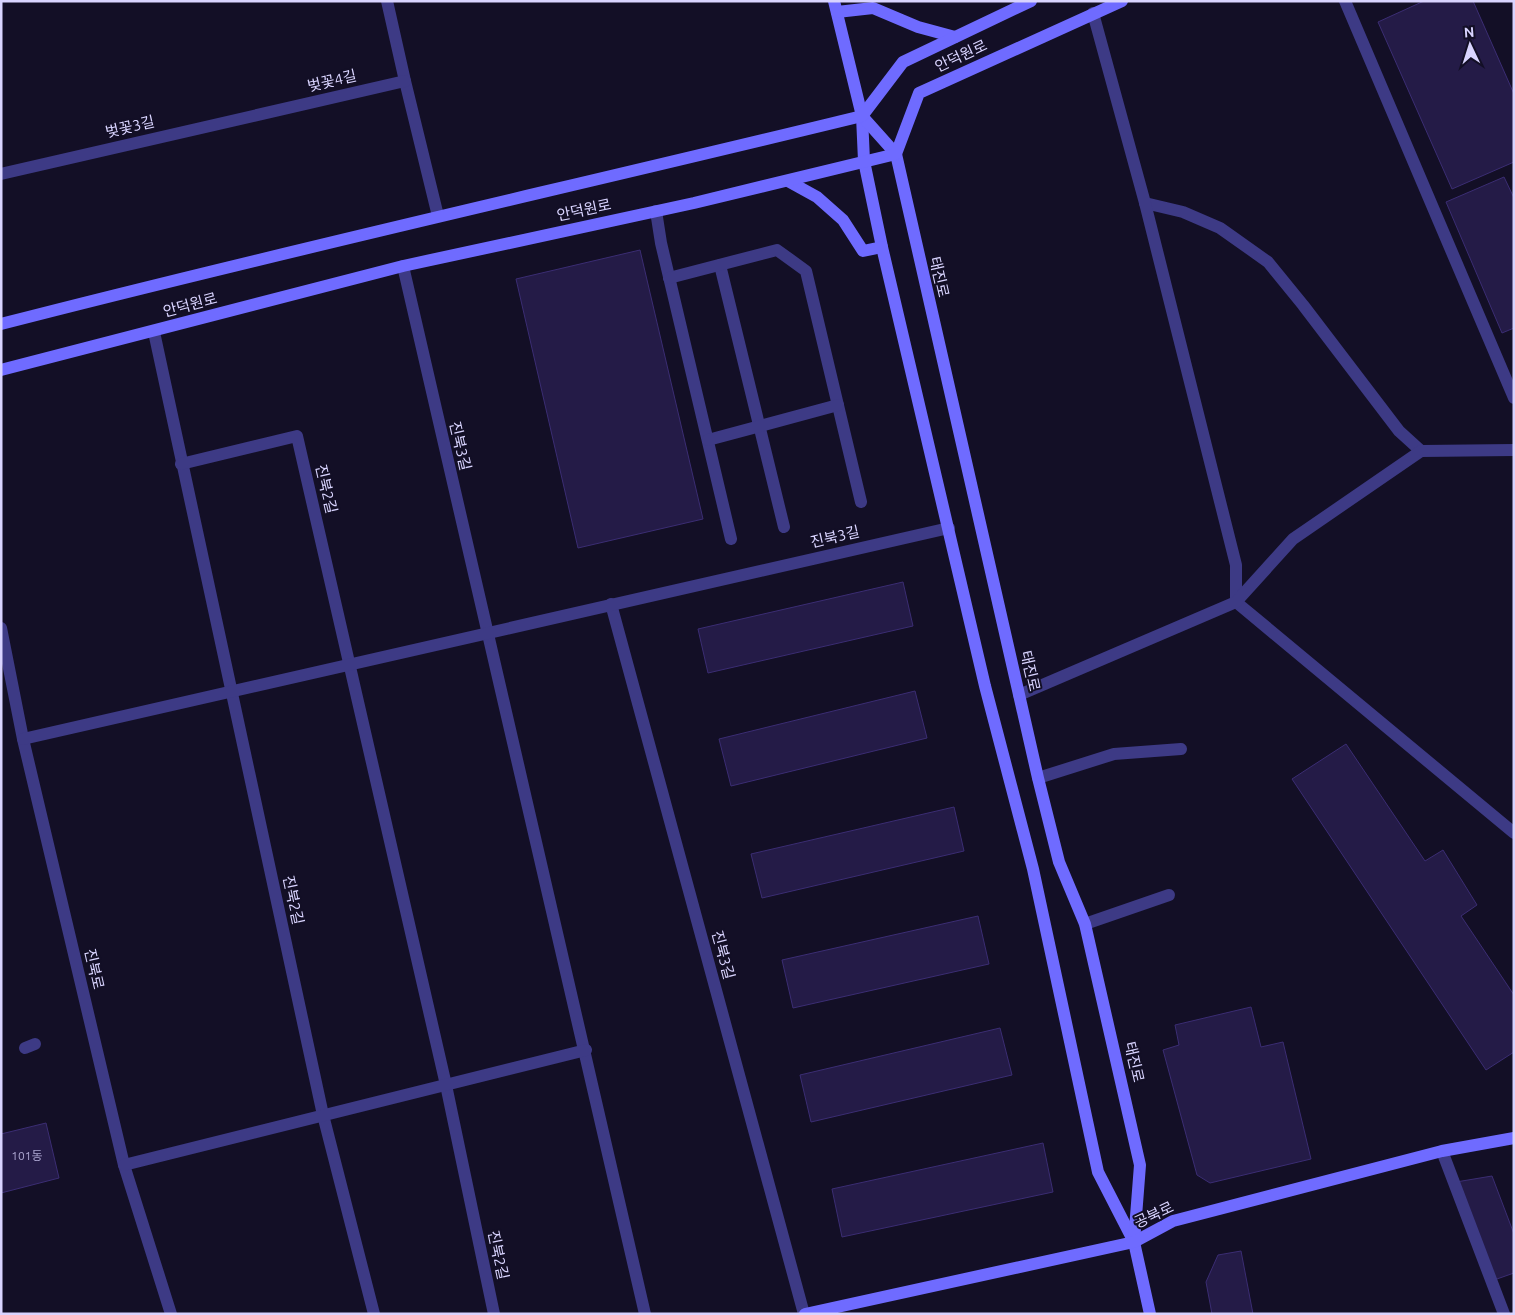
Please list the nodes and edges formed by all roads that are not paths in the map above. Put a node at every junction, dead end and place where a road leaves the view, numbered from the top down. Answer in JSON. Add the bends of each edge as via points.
{"nodes":[{"id":1,"x":387,"y":1,"type":"edge"},
{"id":2,"x":1031,"y":1,"type":"edge"},
{"id":3,"x":1122,"y":1,"type":"edge"},
{"id":4,"x":1345,"y":1,"type":"edge"},
{"id":5,"x":836,"y":7,"type":"edge"},
{"id":6,"x":1094,"y":13,"type":"junction"},
{"id":7,"x":955,"y":37,"type":"junction"},
{"id":8,"x":405,"y":81,"type":"junction"},
{"id":9,"x":267,"y":112,"type":"joint"},
{"id":10,"x":862,"y":116,"type":"junction"},
{"id":11,"x":896,"y":154,"type":"junction"},
{"id":12,"x":864,"y":162,"type":"junction"},
{"id":13,"x":1,"y":174,"type":"edge"},
{"id":14,"x":788,"y":181,"type":"junction"},
{"id":15,"x":1145,"y":203,"type":"junction"},
{"id":16,"x":656,"y":211,"type":"junction"},
{"id":17,"x":438,"y":216,"type":"junction"},
{"id":18,"x":882,"y":247,"type":"junction"},
{"id":19,"x":720,"y":265,"type":"junction"},
{"id":20,"x":403,"y":266,"type":"junction"},
{"id":21,"x":670,"y":278,"type":"junction"},
{"id":22,"x":1,"y":324,"type":"edge"},
{"id":23,"x":154,"y":332,"type":"junction"},
{"id":24,"x":1,"y":370,"type":"edge"},
{"id":25,"x":1514,"y":398,"type":"edge"},
{"id":26,"x":838,"y":405,"type":"junction"},
{"id":27,"x":759,"y":426,"type":"junction"},
{"id":28,"x":708,"y":440,"type":"junction"},
{"id":29,"x":1514,"y":450,"type":"edge"},
{"id":30,"x":1421,"y":451,"type":"junction"},
{"id":31,"x":181,"y":464,"type":"junction"},
{"id":32,"x":861,"y":502,"type":"dead end"},
{"id":33,"x":784,"y":528,"type":"dead end"},
{"id":34,"x":949,"y":528,"type":"junction"},
{"id":35,"x":731,"y":539,"type":"dead end"},
{"id":36,"x":1236,"y":602,"type":"junction"},
{"id":37,"x":612,"y":604,"type":"junction"},
{"id":38,"x":1,"y":628,"type":"edge"},
{"id":39,"x":486,"y":633,"type":"junction"},
{"id":40,"x":350,"y":665,"type":"junction"},
{"id":41,"x":231,"y":691,"type":"junction"},
{"id":42,"x":1019,"y":695,"type":"junction"},
{"id":43,"x":23,"y":739,"type":"junction"},
{"id":44,"x":1181,"y":749,"type":"dead end"},
{"id":45,"x":1038,"y":778,"type":"junction"},
{"id":46,"x":1514,"y":832,"type":"edge"},
{"id":47,"x":1169,"y":895,"type":"dead end"},
{"id":48,"x":1086,"y":924,"type":"junction"},
{"id":49,"x":586,"y":1050,"type":"junction"},
{"id":50,"x":446,"y":1084,"type":"junction"},
{"id":51,"x":324,"y":1115,"type":"junction"},
{"id":52,"x":1514,"y":1138,"type":"edge"},
{"id":53,"x":1442,"y":1151,"type":"junction"},
{"id":54,"x":124,"y":1165,"type":"junction"},
{"id":55,"x":1134,"y":1242,"type":"junction"},
{"id":56,"x":1500,"y":1313,"type":"edge"},
{"id":57,"x":171,"y":1314,"type":"edge"},
{"id":58,"x":374,"y":1314,"type":"edge"},
{"id":59,"x":494,"y":1314,"type":"edge"},
{"id":60,"x":645,"y":1314,"type":"edge"},
{"id":61,"x":804,"y":1314,"type":"edge"},
{"id":62,"x":1150,"y":1314,"type":"edge"}],
"edges":[{"from":1,"to":8,"type":"street"},
{"from":2,"to":7,"type":"street","name":"안덕원로"},
{"from":3,"to":6,"type":"street","name":"안덕원로"},
{"from":4,"to":25,"type":"street"},
{"from":5,"to":7,"type":"street","via":[[873,8],[918,27]]},
{"from":5,"to":10,"type":"street","name":"태진로"},
{"from":6,"to":11,"type":"street","name":"안덕원로","via":[[919,93]]},
{"from":6,"to":15,"type":"street"},
{"from":7,"to":10,"type":"street","name":"안덕원로","via":[[903,62]]},
{"from":8,"to":9,"type":"street","name":"벚꽃4길"},
{"from":8,"to":17,"type":"street"},
{"from":9,"to":13,"type":"street","name":"벚꽃3길"},
{"from":10,"to":11,"type":"street","name":"태진로"},
{"from":10,"to":12,"type":"street","name":"태진로"},
{"from":10,"to":17,"type":"street","name":"안덕원로"},
{"from":11,"to":12,"type":"street","name":"안덕원로"},
{"from":11,"to":42,"type":"street","name":"태진로"},
{"from":12,"to":14,"type":"street","name":"안덕원로"},
{"from":12,"to":18,"type":"street","name":"태진로"},
{"from":14,"to":16,"type":"street","name":"안덕원로"},
{"from":14,"to":18,"type":"street","via":[[817,197],[843,220],[863,251]]},
{"from":15,"to":30,"type":"street","via":[[1183,212],[1220,228],[1268,262],[1399,431]]},
{"from":15,"to":36,"type":"street","via":[[1236,564]]},
{"from":16,"to":20,"type":"street","name":"안덕원로"},
{"from":16,"to":21,"type":"street"},
{"from":17,"to":22,"type":"street","name":"안덕원로"},
{"from":18,"to":34,"type":"street","name":"태진로"},
{"from":19,"to":21,"type":"street"},
{"from":19,"to":26,"type":"street","via":[[777,250],[806,271]]},
{"from":19,"to":27,"type":"street"},
{"from":20,"to":23,"type":"street","name":"안덕원로"},
{"from":20,"to":39,"type":"street","name":"진북3길"},
{"from":21,"to":28,"type":"street"},
{"from":23,"to":24,"type":"street","name":"안덕원로"},
{"from":23,"to":31,"type":"street","name":"진북2길"},
{"from":26,"to":27,"type":"street"},
{"from":26,"to":32,"type":"street"},
{"from":27,"to":28,"type":"street"},
{"from":27,"to":33,"type":"street"},
{"from":28,"to":35,"type":"street"},
{"from":29,"to":30,"type":"street"},
{"from":30,"to":36,"type":"street","via":[[1294,539]]},
{"from":31,"to":40,"type":"street","name":"진북2길","via":[[297,436]]},
{"from":31,"to":41,"type":"street","name":"진북2길"},
{"from":34,"to":37,"type":"street","name":"진북3길"},
{"from":34,"to":55,"type":"street","name":"태진로","via":[[985,686],[1033,870],[1098,1172]]},
{"from":36,"to":42,"type":"street"},
{"from":36,"to":46,"type":"street"},
{"from":37,"to":39,"type":"street","name":"진북3길"},
{"from":37,"to":61,"type":"street","name":"진북3길"},
{"from":38,"to":43,"type":"street","name":"진북로"},
{"from":39,"to":40,"type":"street"},
{"from":39,"to":49,"type":"street","name":"진북3길"},
{"from":40,"to":41,"type":"street"},
{"from":40,"to":50,"type":"street","name":"진북2길"},
{"from":41,"to":43,"type":"street"},
{"from":41,"to":51,"type":"street","name":"진북2길"},
{"from":42,"to":45,"type":"street","name":"태진로"},
{"from":43,"to":54,"type":"street","name":"진북로"},
{"from":44,"to":45,"type":"street","via":[[1114,754]]},
{"from":45,"to":48,"type":"street","name":"태진로","via":[[1059,862]]},
{"from":47,"to":48,"type":"street"},
{"from":48,"to":55,"type":"street","name":"태진로","via":[[1140,1165]]},
{"from":49,"to":50,"type":"street"},
{"from":49,"to":60,"type":"street","name":"진북3길"},
{"from":50,"to":51,"type":"street"},
{"from":50,"to":59,"type":"street","name":"진북2길"},
{"from":51,"to":54,"type":"street"},
{"from":51,"to":58,"type":"street","name":"진북2길"},
{"from":52,"to":53,"type":"street","name":"공북로"},
{"from":53,"to":55,"type":"street","name":"공북로","via":[[1173,1221]]},
{"from":53,"to":56,"type":"street"},
{"from":54,"to":57,"type":"street","name":"진북로"},
{"from":55,"to":61,"type":"street","name":"공북로"},
{"from":55,"to":62,"type":"street","name":"태진로"}]}
